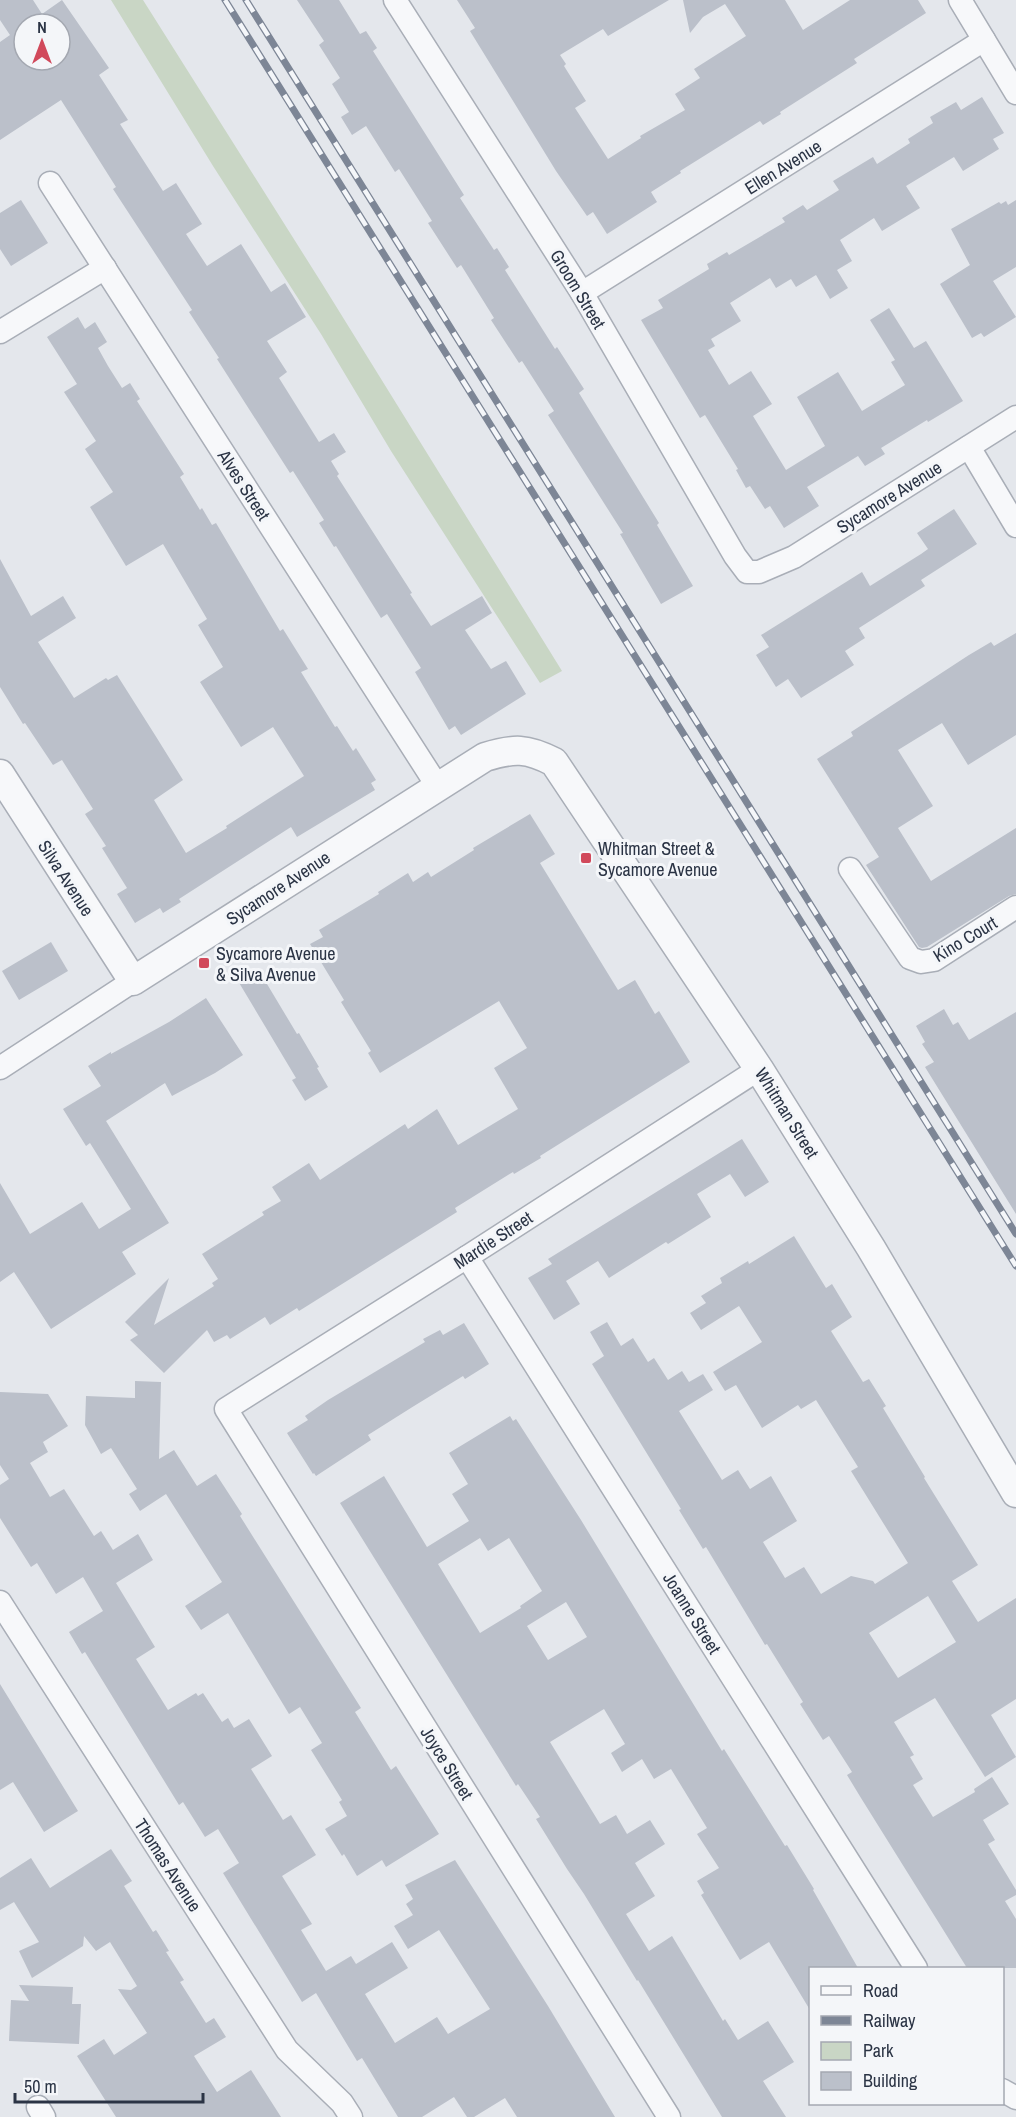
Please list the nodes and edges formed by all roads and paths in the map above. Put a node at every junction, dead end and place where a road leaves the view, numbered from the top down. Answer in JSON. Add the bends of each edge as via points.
{"nodes":[{"id":1,"x":395,"y":0,"type":"edge"},
{"id":2,"x":960,"y":0,"type":"edge"},
{"id":3,"x":984,"y":40,"type":"junction"},
{"id":4,"x":1016,"y":93,"type":"edge"},
{"id":5,"x":50,"y":183,"type":"dead end"},
{"id":6,"x":105,"y":268,"type":"junction"},
{"id":7,"x":582,"y":293,"type":"junction"},
{"id":8,"x":0,"y":332,"type":"edge"},
{"id":9,"x":1016,"y":417,"type":"edge"},
{"id":10,"x":969,"y":447,"type":"junction"},
{"id":11,"x":1016,"y":526,"type":"edge"},
{"id":12,"x":759,"y":572,"type":"joint"},
{"id":13,"x":535,"y":752,"type":"joint"},
{"id":14,"x":0,"y":774,"type":"edge"},
{"id":15,"x":438,"y":787,"type":"junction"},
{"id":16,"x":850,"y":869,"type":"dead end"},
{"id":17,"x":1016,"y":907,"type":"edge"},
{"id":18,"x":133,"y":981,"type":"junction"},
{"id":19,"x":0,"y":1068,"type":"edge"},
{"id":20,"x":759,"y":1069,"type":"junction"},
{"id":21,"x":467,"y":1257,"type":"junction"},
{"id":22,"x":226,"y":1409,"type":"joint"},
{"id":23,"x":1016,"y":1492,"type":"edge"},
{"id":24,"x":0,"y":1602,"type":"edge"},
{"id":25,"x":915,"y":1967,"type":"edge"},
{"id":26,"x":351,"y":2117,"type":"edge"},
{"id":27,"x":669,"y":2117,"type":"edge"}],
"edges":[{"from":1,"to":7,"type":"street","name":"Groom Street"},
{"from":2,"to":3,"type":"street"},
{"from":3,"to":4,"type":"street"},
{"from":3,"to":7,"type":"street","name":"Ellen Avenue"},
{"from":5,"to":6,"type":"street","name":"Alves Street"},
{"from":6,"to":8,"type":"street"},
{"from":6,"to":15,"type":"street","name":"Alves Street"},
{"from":7,"to":12,"type":"street","name":"Groom Street","via":[[735,556],[747,572]]},
{"from":9,"to":10,"type":"street","name":"Sycamore Avenue"},
{"from":10,"to":11,"type":"street"},
{"from":10,"to":12,"type":"street","name":"Sycamore Avenue","via":[[794,557]]},
{"from":13,"to":15,"type":"street","name":"Sycamore Avenue","via":[[506,750],[485,758]]},
{"from":13,"to":20,"type":"street","name":"Whitman Street","via":[[554,762],[569,782]]},
{"from":14,"to":18,"type":"street","name":"Silva Avenue"},
{"from":15,"to":18,"type":"street","name":"Sycamore Avenue"},
{"from":16,"to":17,"type":"street","name":"Kino Court","via":[[910,958],[921,962],[934,960]]},
{"from":18,"to":19,"type":"street","name":"Sycamore Avenue"},
{"from":20,"to":21,"type":"street","name":"Mardie Street"},
{"from":20,"to":23,"type":"street","name":"Whitman Street"},
{"from":21,"to":22,"type":"street","name":"Mardie Street"},
{"from":21,"to":25,"type":"street","name":"Joanne Street"},
{"from":22,"to":27,"type":"street","name":"Joyce Street"},
{"from":24,"to":26,"type":"street","name":"Thomas Avenue","via":[[287,2050],[342,2103]]}]}
